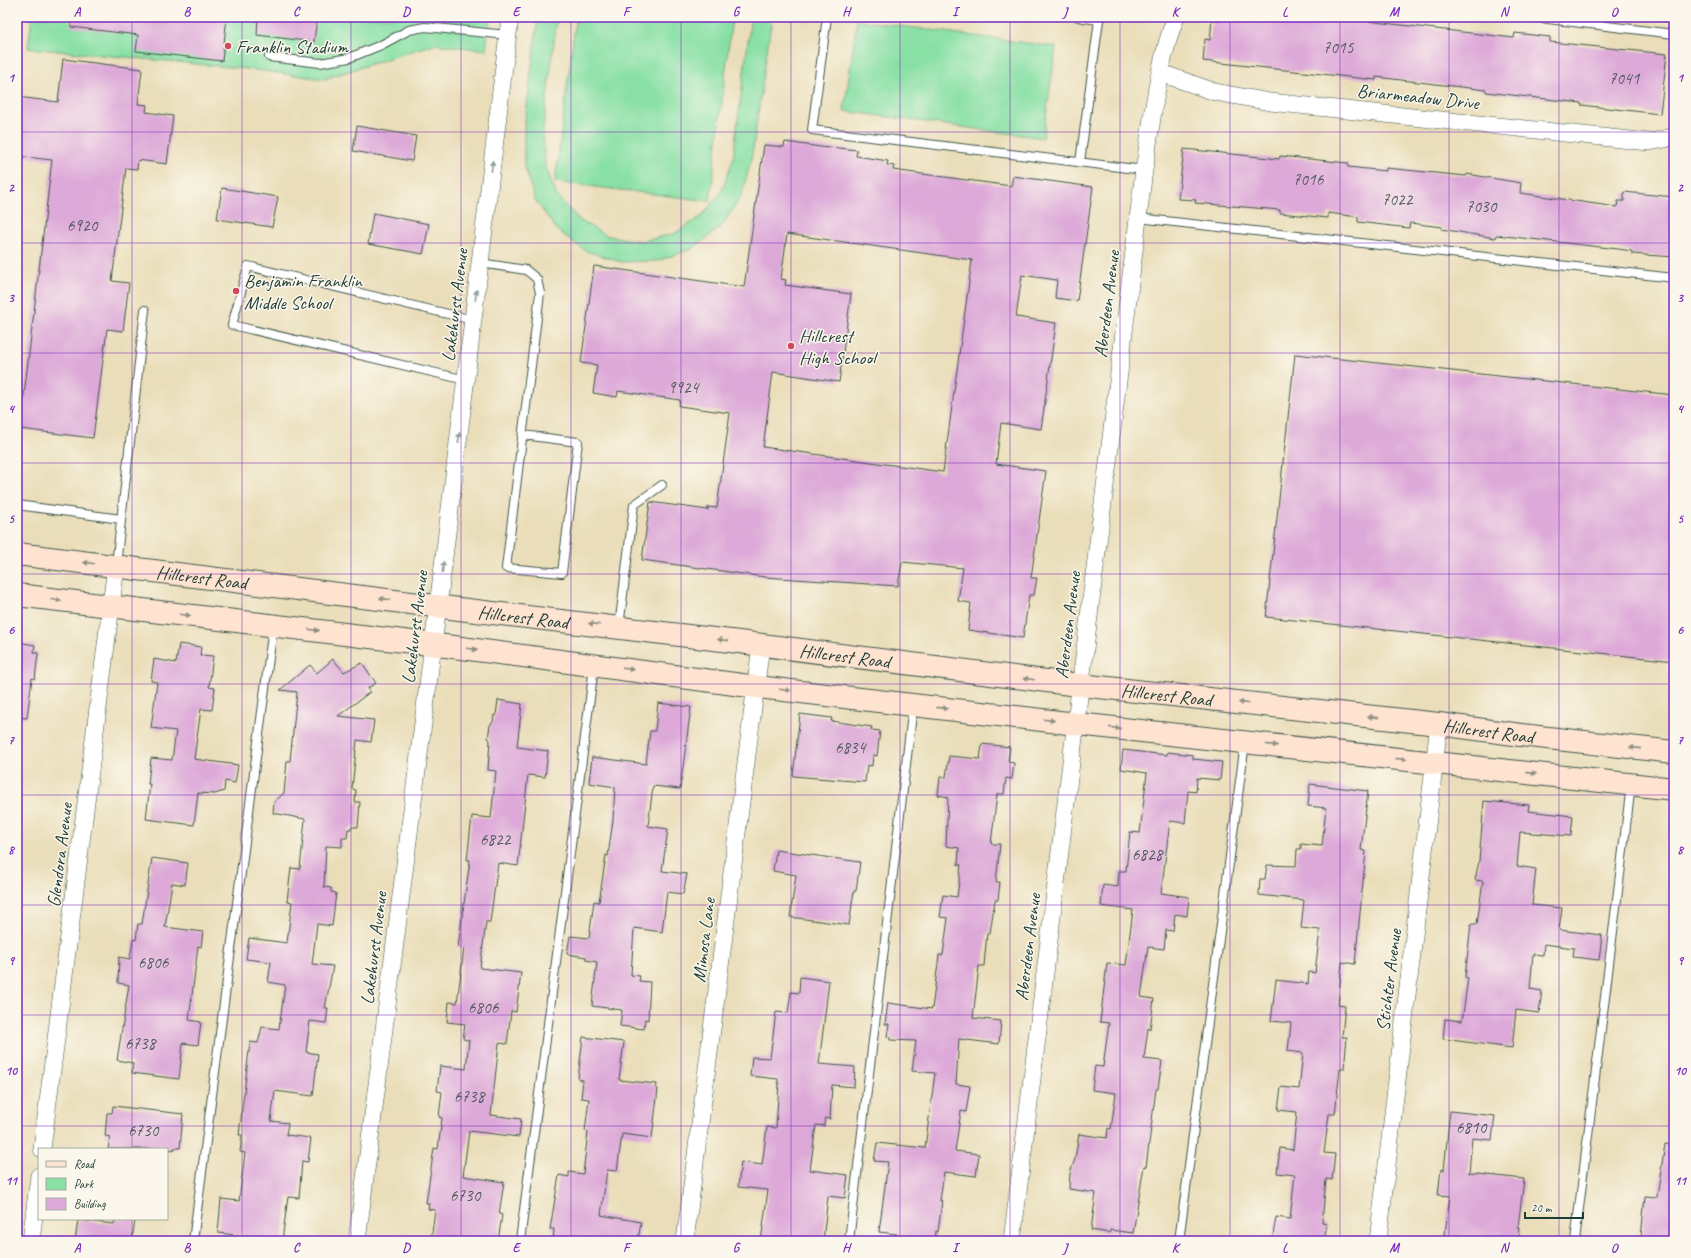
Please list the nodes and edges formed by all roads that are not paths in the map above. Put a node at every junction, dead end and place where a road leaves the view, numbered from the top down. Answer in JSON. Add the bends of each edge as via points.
{"nodes":[{"id":1,"x":510,"y":17,"type":"edge"},
{"id":2,"x":827,"y":17,"type":"edge"},
{"id":3,"x":1078,"y":17,"type":"edge"},
{"id":4,"x":1176,"y":17,"type":"edge"},
{"id":5,"x":1531,"y":17,"type":"edge"},
{"id":6,"x":1674,"y":34,"type":"edge"},
{"id":7,"x":508,"y":35,"type":"junction"},
{"id":8,"x":269,"y":57,"type":"dead end"},
{"id":9,"x":1161,"y":73,"type":"junction"},
{"id":10,"x":1674,"y":136,"type":"edge"},
{"id":11,"x":1080,"y":162,"type":"junction"},
{"id":12,"x":1144,"y":170,"type":"junction"},
{"id":13,"x":1138,"y":218,"type":"junction"},
{"id":14,"x":480,"y":263,"type":"junction"},
{"id":15,"x":1674,"y":278,"type":"edge"},
{"id":16,"x":145,"y":310,"type":"dead end"},
{"id":17,"x":473,"y":320,"type":"junction"},
{"id":18,"x":466,"y":380,"type":"junction"},
{"id":19,"x":523,"y":435,"type":"junction"},
{"id":20,"x":662,"y":485,"type":"dead end"},
{"id":21,"x":17,"y":505,"type":"edge"},
{"id":22,"x":121,"y":519,"type":"junction"},
{"id":23,"x":17,"y":554,"type":"edge"},
{"id":24,"x":116,"y":566,"type":"junction"},
{"id":25,"x":17,"y":595,"type":"edge"},
{"id":26,"x":438,"y":606,"type":"junction"},
{"id":27,"x":111,"y":607,"type":"junction"},
{"id":28,"x":274,"y":626,"type":"junction"},
{"id":29,"x":619,"y":627,"type":"junction"},
{"id":30,"x":433,"y":644,"type":"junction"},
{"id":31,"x":761,"y":645,"type":"junction"},
{"id":32,"x":595,"y":664,"type":"junction"},
{"id":33,"x":1081,"y":686,"type":"junction"},
{"id":34,"x":757,"y":687,"type":"junction"},
{"id":35,"x":914,"y":705,"type":"junction"},
{"id":36,"x":1076,"y":723,"type":"junction"},
{"id":37,"x":1439,"y":724,"type":"junction"},
{"id":38,"x":1245,"y":742,"type":"junction"},
{"id":39,"x":1674,"y":752,"type":"edge"},
{"id":40,"x":1435,"y":762,"type":"junction"},
{"id":41,"x":1631,"y":784,"type":"junction"},
{"id":42,"x":1674,"y":789,"type":"edge"},
{"id":43,"x":42,"y":1148,"type":"edge"},
{"id":44,"x":38,"y":1184,"type":"edge"},
{"id":45,"x":31,"y":1241,"type":"edge"},
{"id":46,"x":193,"y":1241,"type":"edge"},
{"id":47,"x":357,"y":1241,"type":"edge"},
{"id":48,"x":520,"y":1241,"type":"edge"},
{"id":49,"x":685,"y":1241,"type":"edge"},
{"id":50,"x":849,"y":1241,"type":"edge"},
{"id":51,"x":1012,"y":1241,"type":"edge"},
{"id":52,"x":1179,"y":1241,"type":"edge"},
{"id":53,"x":1378,"y":1241,"type":"edge"},
{"id":54,"x":1576,"y":1241,"type":"edge"}],
"edges":[{"from":1,"to":7,"type":"street","name":"Lakehurst Avenue"},
{"from":2,"to":11,"type":"lane","via":[[812,130]]},
{"from":3,"to":11,"type":"lane","via":[[1099,20]]},
{"from":4,"to":9,"type":"street","name":"Aberdeen Avenue"},
{"from":5,"to":6,"type":"lane"},
{"from":7,"to":8,"type":"lane","via":[[425,27],[409,30],[348,58],[320,63]]},
{"from":14,"to":7,"type":"street","name":"Lakehurst Avenue","one_way":true},
{"from":9,"to":10,"type":"street","name":"Briarmeadow Drive","via":[[1215,92],[1270,102],[1649,142]]},
{"from":9,"to":12,"type":"street","name":"Aberdeen Avenue"},
{"from":11,"to":12,"type":"lane"},
{"from":12,"to":13,"type":"street","name":"Aberdeen Avenue"},
{"from":13,"to":15,"type":"lane"},
{"from":13,"to":33,"type":"street","name":"Aberdeen Avenue"},
{"from":17,"to":14,"type":"street","name":"Lakehurst Avenue","one_way":true},
{"from":14,"to":19,"type":"lane","via":[[526,270],[537,279],[540,293]]},
{"from":16,"to":22,"type":"lane"},
{"from":17,"to":18,"type":"street","name":"Lakehurst Avenue"},
{"from":17,"to":18,"type":"lane","via":[[248,266],[232,325]]},
{"from":26,"to":18,"type":"street","name":"Lakehurst Avenue","one_way":true},
{"from":19,"to":19,"type":"lane","via":[[506,568],[562,573],[578,442]]},
{"from":20,"to":29,"type":"lane","via":[[634,505]]},
{"from":21,"to":22,"type":"lane"},
{"from":22,"to":24,"type":"lane"},
{"from":24,"to":23,"type":"main road","name":"Hillcrest Road","one_way":true},
{"from":26,"to":24,"type":"main road","name":"Hillcrest Road","one_way":true},
{"from":24,"to":27,"type":"street","name":"Glendora Avenue"},
{"from":25,"to":27,"type":"main road","name":"Hillcrest Road","one_way":true},
{"from":29,"to":26,"type":"main road","name":"Hillcrest Road","one_way":true},
{"from":26,"to":30,"type":"street","name":"Lakehurst Avenue"},
{"from":27,"to":28,"type":"main road","name":"Hillcrest Road","one_way":true},
{"from":27,"to":43,"type":"street","name":"Glendora Avenue"},
{"from":28,"to":30,"type":"main road","name":"Hillcrest Road","one_way":true},
{"from":28,"to":46,"type":"lane"},
{"from":31,"to":29,"type":"main road","name":"Hillcrest Road","one_way":true},
{"from":30,"to":32,"type":"main road","name":"Hillcrest Road","one_way":true},
{"from":30,"to":47,"type":"street","name":"Lakehurst Avenue"},
{"from":33,"to":31,"type":"main road","name":"Hillcrest Road","one_way":true},
{"from":31,"to":34,"type":"street","name":"Mimosa Lane"},
{"from":32,"to":34,"type":"main road","name":"Hillcrest Road","one_way":true},
{"from":32,"to":48,"type":"lane"},
{"from":33,"to":36,"type":"street","name":"Aberdeen Avenue"},
{"from":37,"to":33,"type":"main road","name":"Hillcrest Road","one_way":true},
{"from":34,"to":35,"type":"main road","name":"Hillcrest Road","one_way":true},
{"from":34,"to":49,"type":"street","name":"Mimosa Lane"},
{"from":35,"to":36,"type":"main road","name":"Hillcrest Road","one_way":true},
{"from":35,"to":50,"type":"lane"},
{"from":36,"to":38,"type":"main road","name":"Hillcrest Road","one_way":true},
{"from":36,"to":51,"type":"street","name":"Aberdeen Avenue"},
{"from":39,"to":37,"type":"main road","name":"Hillcrest Road","one_way":true},
{"from":37,"to":40,"type":"street","name":"Stichter Avenue"},
{"from":38,"to":40,"type":"main road","name":"Hillcrest Road","one_way":true},
{"from":38,"to":52,"type":"lane"},
{"from":40,"to":41,"type":"main road","name":"Hillcrest Road","one_way":true},
{"from":40,"to":53,"type":"street","name":"Stichter Avenue"},
{"from":41,"to":42,"type":"main road","name":"Hillcrest Road"},
{"from":41,"to":54,"type":"lane"},
{"from":44,"to":45,"type":"street"}]}
